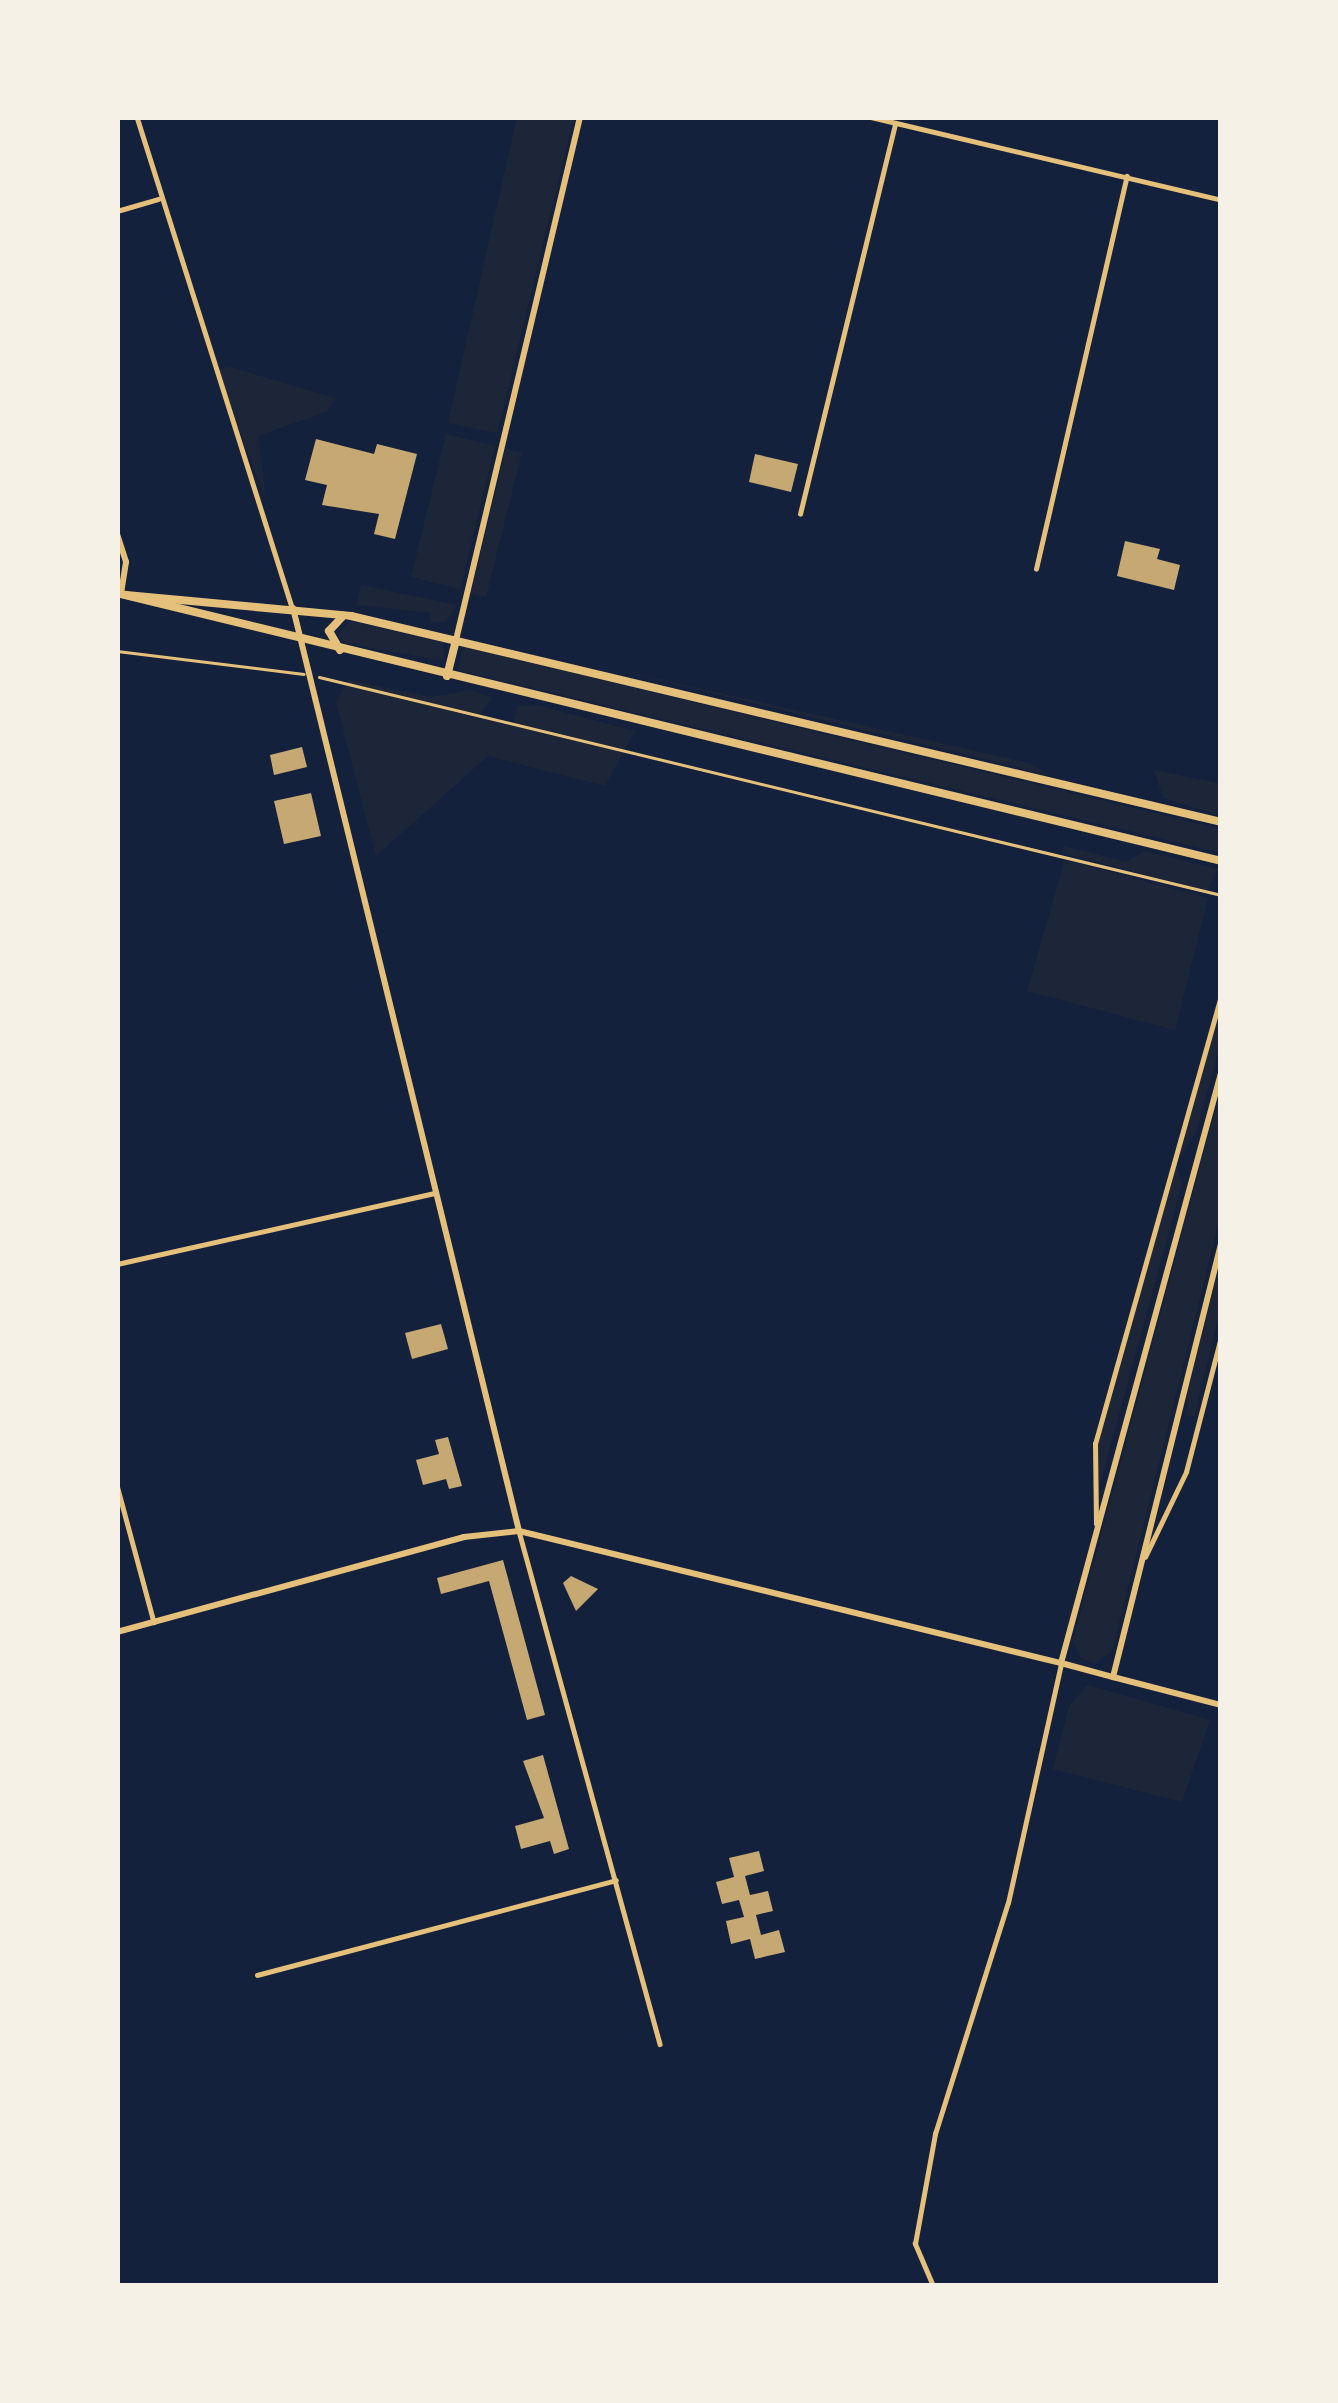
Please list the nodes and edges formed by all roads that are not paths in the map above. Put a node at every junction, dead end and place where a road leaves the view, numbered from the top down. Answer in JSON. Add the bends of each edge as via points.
{"nodes":[{"id":1,"x":137,"y":117,"type":"edge"},
{"id":2,"x":580,"y":117,"type":"edge"},
{"id":3,"x":872,"y":117,"type":"edge"},
{"id":4,"x":895,"y":123,"type":"junction"},
{"id":5,"x":1127,"y":176,"type":"junction"},
{"id":6,"x":158,"y":199,"type":"junction"},
{"id":7,"x":1221,"y":200,"type":"edge"},
{"id":8,"x":117,"y":211,"type":"edge"},
{"id":9,"x":800,"y":514,"type":"dead end"},
{"id":10,"x":117,"y":534,"type":"edge"},
{"id":11,"x":1036,"y":569,"type":"dead end"},
{"id":12,"x":119,"y":594,"type":"edge"},
{"id":13,"x":292,"y":607,"type":"junction"},
{"id":14,"x":345,"y":615,"type":"junction"},
{"id":15,"x":456,"y":640,"type":"junction"},
{"id":16,"x":303,"y":643,"type":"junction"},
{"id":17,"x":342,"y":651,"type":"junction"},
{"id":18,"x":447,"y":676,"type":"junction"},
{"id":19,"x":1221,"y":822,"type":"edge"},
{"id":20,"x":1221,"y":861,"type":"edge"},
{"id":21,"x":1221,"y":996,"type":"edge"},
{"id":22,"x":1221,"y":1073,"type":"edge"},
{"id":23,"x":434,"y":1193,"type":"junction"},
{"id":24,"x":1221,"y":1243,"type":"edge"},
{"id":25,"x":117,"y":1264,"type":"edge"},
{"id":26,"x":1221,"y":1337,"type":"edge"},
{"id":27,"x":117,"y":1485,"type":"edge"},
{"id":28,"x":118,"y":1494,"type":"edge"},
{"id":29,"x":519,"y":1531,"type":"junction"},
{"id":30,"x":1096,"y":1535,"type":"junction"},
{"id":31,"x":1140,"y":1567,"type":"junction"},
{"id":32,"x":154,"y":1622,"type":"junction"},
{"id":33,"x":117,"y":1632,"type":"edge"},
{"id":34,"x":1061,"y":1663,"type":"junction"},
{"id":35,"x":1113,"y":1677,"type":"junction"},
{"id":36,"x":1221,"y":1705,"type":"edge"},
{"id":37,"x":616,"y":1880,"type":"junction"},
{"id":38,"x":257,"y":1975,"type":"dead end"},
{"id":39,"x":660,"y":2044,"type":"dead end"},
{"id":40,"x":933,"y":2286,"type":"edge"}],
"edges":[{"from":1,"to":6,"type":"street"},
{"from":2,"to":15,"type":"street"},
{"from":3,"to":4,"type":"street"},
{"from":4,"to":5,"type":"street"},
{"from":4,"to":9,"type":"street"},
{"from":5,"to":7,"type":"street"},
{"from":5,"to":11,"type":"street"},
{"from":6,"to":8,"type":"street"},
{"from":6,"to":13,"type":"street"},
{"from":10,"to":12,"type":"street","via":[[126,562]]},
{"from":12,"to":13,"type":"main road"},
{"from":12,"to":16,"type":"main road"},
{"from":13,"to":14,"type":"main road"},
{"from":13,"to":16,"type":"street"},
{"from":14,"to":15,"type":"main road"},
{"from":14,"to":17,"type":"main road","via":[[329,632]]},
{"from":15,"to":18,"type":"main road"},
{"from":15,"to":19,"type":"main road"},
{"from":16,"to":17,"type":"main road"},
{"from":16,"to":23,"type":"street"},
{"from":17,"to":18,"type":"main road"},
{"from":18,"to":20,"type":"main road"},
{"from":21,"to":30,"type":"street","via":[[1094,1444]]},
{"from":22,"to":30,"type":"street"},
{"from":23,"to":25,"type":"street"},
{"from":23,"to":29,"type":"street"},
{"from":24,"to":31,"type":"street"},
{"from":26,"to":31,"type":"street","via":[[1186,1472]]},
{"from":27,"to":28,"type":"street"},
{"from":28,"to":32,"type":"street"},
{"from":29,"to":32,"type":"street","via":[[464,1537]]},
{"from":29,"to":34,"type":"street"},
{"from":29,"to":37,"type":"street"},
{"from":30,"to":34,"type":"street"},
{"from":31,"to":35,"type":"street"},
{"from":32,"to":33,"type":"street"},
{"from":34,"to":35,"type":"street"},
{"from":34,"to":40,"type":"street","via":[[1008,1903],[935,2134],[915,2243]]},
{"from":35,"to":36,"type":"street"},
{"from":37,"to":38,"type":"street"},
{"from":37,"to":39,"type":"street"}]}
